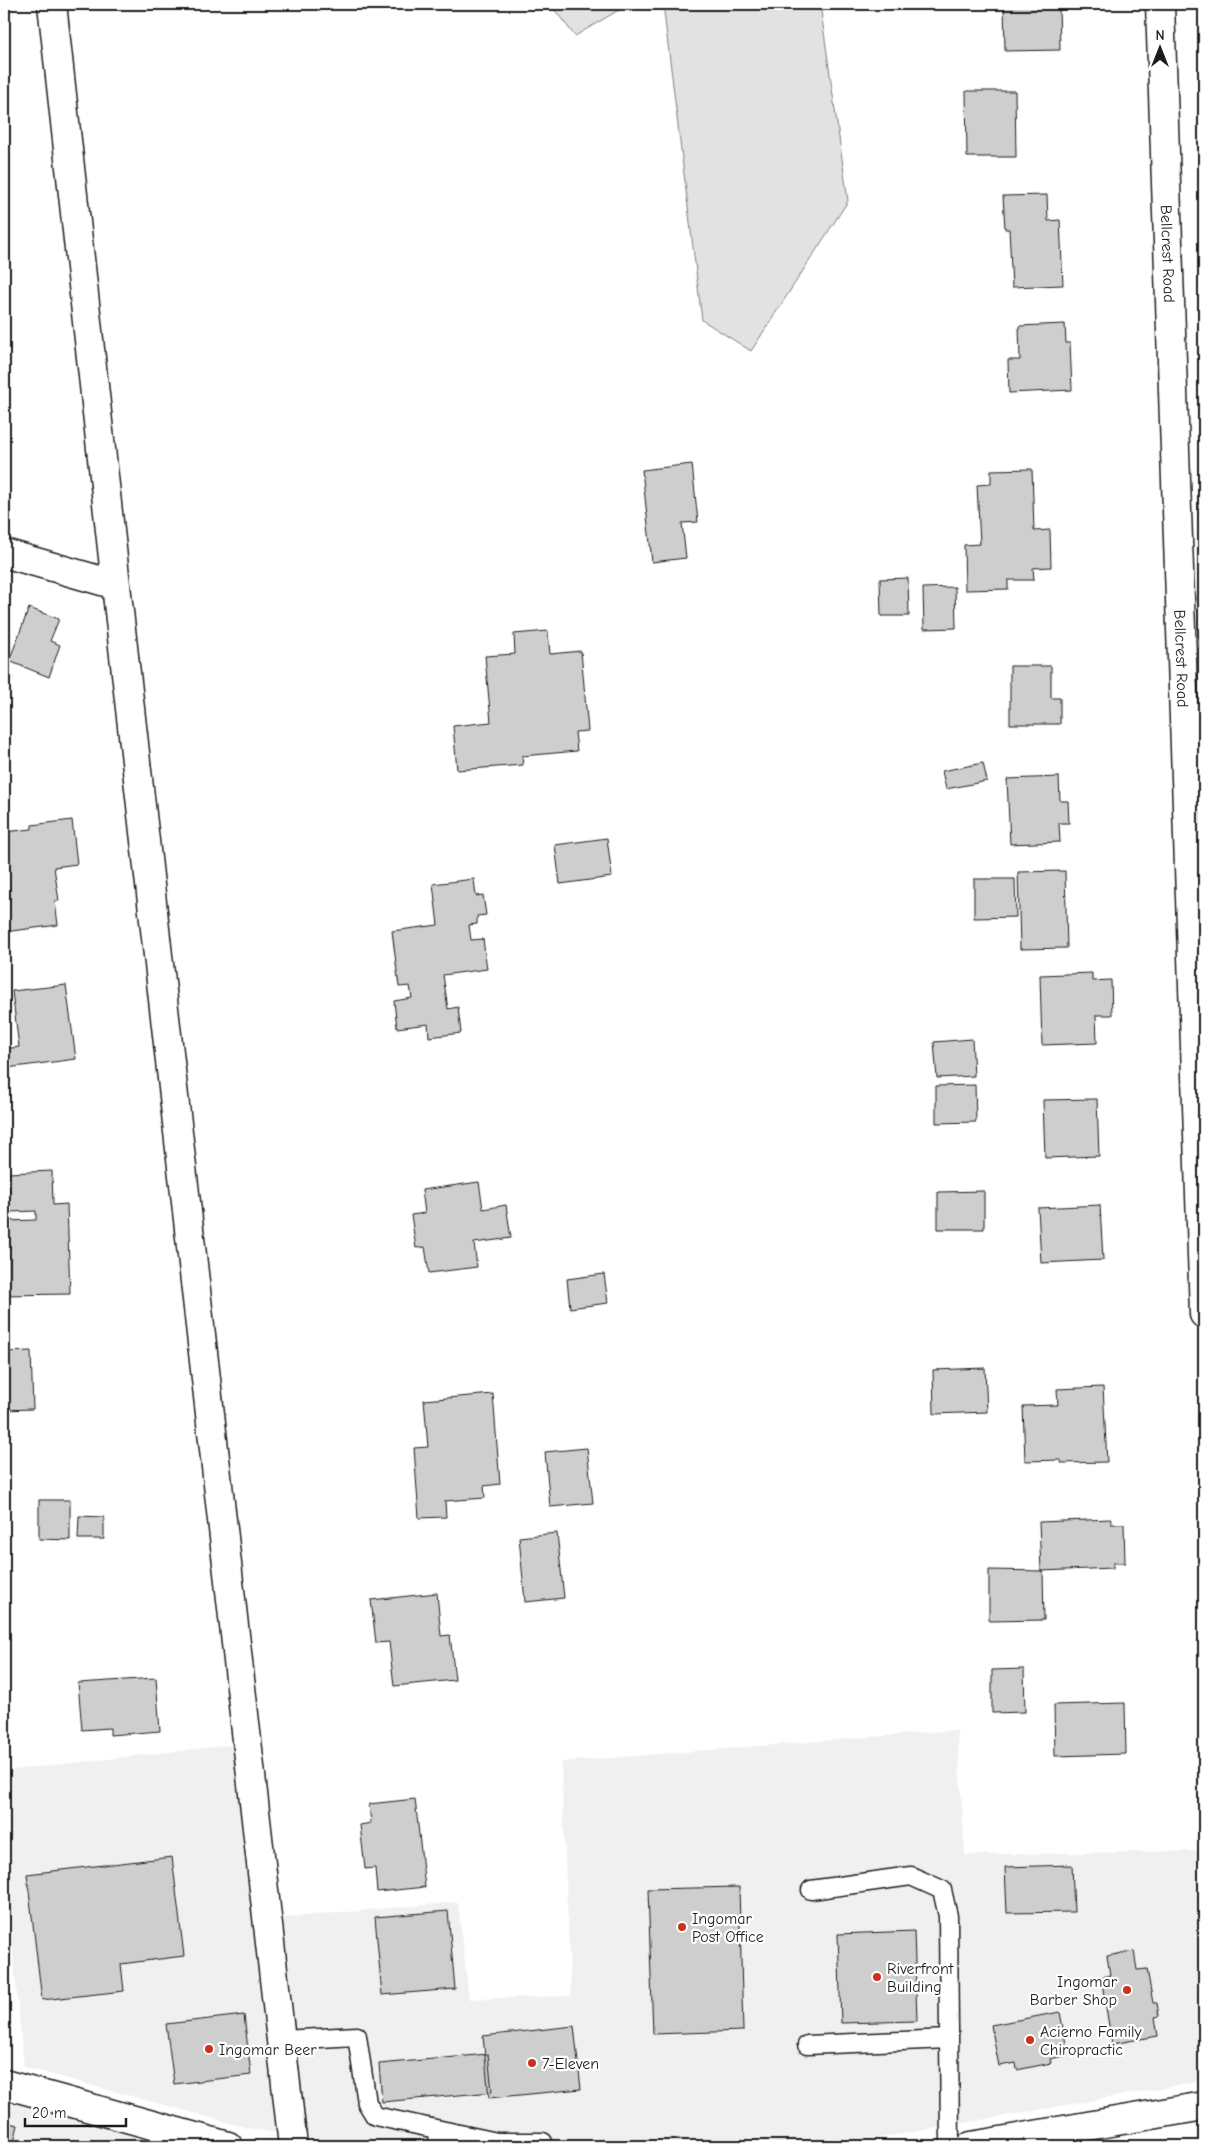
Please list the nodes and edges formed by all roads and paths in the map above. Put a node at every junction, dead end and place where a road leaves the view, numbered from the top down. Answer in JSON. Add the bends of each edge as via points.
{"nodes":[{"id":1,"x":52,"y":4,"type":"edge"},
{"id":2,"x":1160,"y":4,"type":"edge"},
{"id":3,"x":4,"y":553,"type":"edge"},
{"id":4,"x":116,"y":585,"type":"junction"},
{"id":5,"x":1204,"y":1314,"type":"edge"},
{"id":6,"x":811,"y":1890,"type":"dead end"},
{"id":7,"x":949,"y":2039,"type":"junction"},
{"id":8,"x":282,"y":2040,"type":"junction"},
{"id":9,"x":807,"y":2045,"type":"dead end"},
{"id":10,"x":4,"y":2084,"type":"edge"},
{"id":11,"x":1204,"y":2106,"type":"edge"},
{"id":12,"x":438,"y":2138,"type":"edge"},
{"id":13,"x":228,"y":2146,"type":"edge"},
{"id":14,"x":293,"y":2146,"type":"edge"},
{"id":15,"x":543,"y":2146,"type":"edge"},
{"id":16,"x":950,"y":2146,"type":"edge"},
{"id":17,"x":971,"y":2146,"type":"edge"}],
"edges":[{"from":1,"to":4,"type":"street"},
{"from":2,"to":5,"type":"street","name":"Bellcrest Road"},
{"from":3,"to":4,"type":"street"},
{"from":4,"to":8,"type":"street"},
{"from":6,"to":7,"type":"lane","via":[[911,1876],[942,1890],[948,1916]]},
{"from":7,"to":9,"type":"lane"},
{"from":7,"to":16,"type":"lane"},
{"from":8,"to":12,"type":"lane","via":[[357,2036],[367,2103],[375,2116]]},
{"from":8,"to":14,"type":"street"},
{"from":10,"to":13,"type":"street"},
{"from":11,"to":17,"type":"street"},
{"from":12,"to":15,"type":"lane","via":[[543,2142]]}]}
